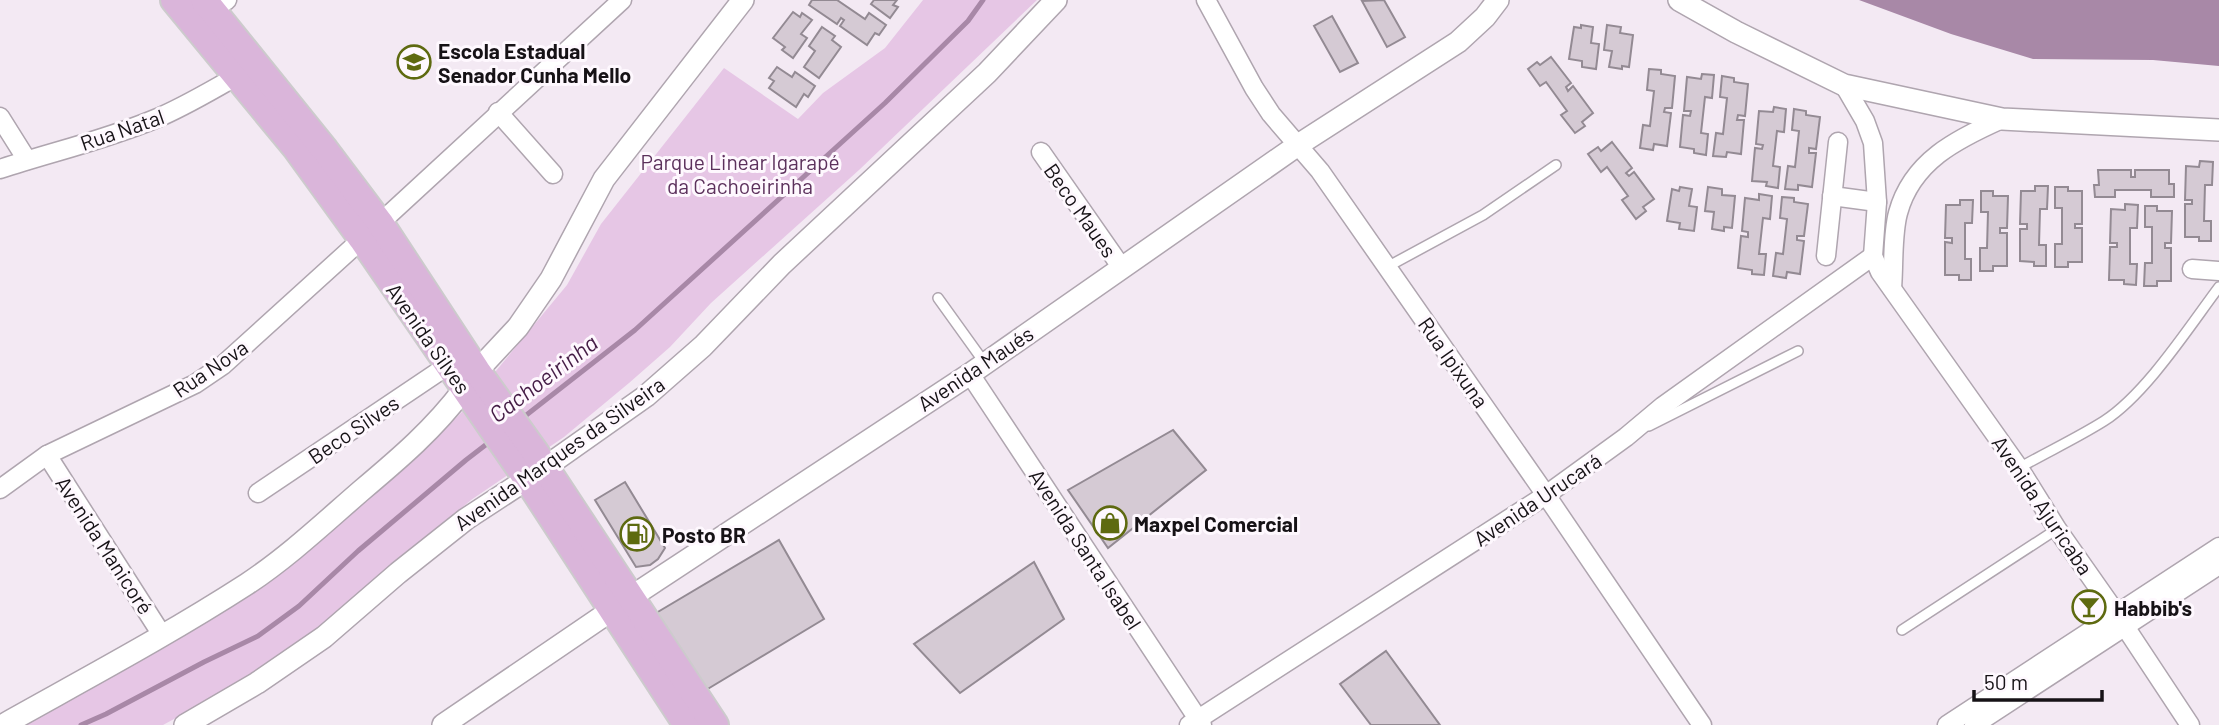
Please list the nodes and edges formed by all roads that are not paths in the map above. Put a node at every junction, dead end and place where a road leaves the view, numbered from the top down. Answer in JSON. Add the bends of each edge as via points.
{"nodes":[{"id":1,"x":174,"y":0,"type":"edge"},
{"id":2,"x":622,"y":0,"type":"edge"},
{"id":3,"x":743,"y":0,"type":"edge"},
{"id":4,"x":1056,"y":0,"type":"edge"},
{"id":5,"x":1206,"y":0,"type":"edge"},
{"id":6,"x":1498,"y":0,"type":"edge"},
{"id":7,"x":1679,"y":0,"type":"edge"},
{"id":8,"x":214,"y":3,"type":"edge"},
{"id":9,"x":237,"y":76,"type":"junction"},
{"id":10,"x":1844,"y":85,"type":"junction"},
{"id":11,"x":498,"y":112,"type":"junction"},
{"id":12,"x":0,"y":117,"type":"edge"},
{"id":13,"x":2003,"y":119,"type":"junction"},
{"id":14,"x":2219,"y":130,"type":"edge"},
{"id":15,"x":1838,"y":142,"type":"dead end"},
{"id":16,"x":1298,"y":145,"type":"junction"},
{"id":17,"x":1041,"y":152,"type":"dead end"},
{"id":18,"x":27,"y":160,"type":"junction"},
{"id":19,"x":1556,"y":166,"type":"dead end"},
{"id":20,"x":0,"y":169,"type":"edge"},
{"id":21,"x":554,"y":174,"type":"dead end"},
{"id":22,"x":1832,"y":196,"type":"junction"},
{"id":23,"x":1877,"y":202,"type":"junction"},
{"id":24,"x":371,"y":231,"type":"junction"},
{"id":25,"x":1826,"y":256,"type":"dead end"},
{"id":26,"x":1873,"y":256,"type":"junction"},
{"id":27,"x":1387,"y":267,"type":"junction"},
{"id":28,"x":1122,"y":268,"type":"junction"},
{"id":29,"x":2192,"y":269,"type":"dead end"},
{"id":30,"x":2219,"y":271,"type":"edge"},
{"id":31,"x":2219,"y":287,"type":"edge"},
{"id":32,"x":1892,"y":288,"type":"junction"},
{"id":33,"x":938,"y":298,"type":"dead end"},
{"id":34,"x":1798,"y":351,"type":"dead end"},
{"id":35,"x":447,"y":366,"type":"junction"},
{"id":36,"x":977,"y":368,"type":"junction"},
{"id":37,"x":475,"y":386,"type":"junction"},
{"id":38,"x":1626,"y":437,"type":"junction"},
{"id":39,"x":47,"y":455,"type":"junction"},
{"id":40,"x":531,"y":467,"type":"junction"},
{"id":41,"x":2019,"y":468,"type":"junction"},
{"id":42,"x":0,"y":489,"type":"edge"},
{"id":43,"x":258,"y":493,"type":"dead end"},
{"id":44,"x":1546,"y":495,"type":"junction"},
{"id":45,"x":2057,"y":529,"type":"junction"},
{"id":46,"x":2219,"y":547,"type":"edge"},
{"id":47,"x":2219,"y":565,"type":"edge"},
{"id":48,"x":622,"y":604,"type":"junction"},
{"id":49,"x":2120,"y":619,"type":"junction"},
{"id":50,"x":1902,"y":630,"type":"dead end"},
{"id":51,"x":163,"y":635,"type":"junction"},
{"id":52,"x":197,"y":722,"type":"edge"},
{"id":53,"x":1196,"y":723,"type":"edge"},
{"id":54,"x":3,"y":725,"type":"edge"},
{"id":55,"x":443,"y":725,"type":"edge"},
{"id":56,"x":687,"y":725,"type":"edge"},
{"id":57,"x":715,"y":725,"type":"edge"},
{"id":58,"x":1702,"y":725,"type":"edge"},
{"id":59,"x":1947,"y":725,"type":"edge"},
{"id":60,"x":1974,"y":725,"type":"edge"},
{"id":61,"x":2190,"y":725,"type":"edge"}],
"edges":[{"from":1,"to":9,"type":"main road","name":"Avenida Silves"},
{"from":2,"to":11,"type":"street","name":"Rua Nova"},
{"from":3,"to":37,"type":"street","via":[[604,178],[551,279]]},
{"from":4,"to":40,"type":"street","name":"Avenida Marques da Silveira","via":[[987,73],[782,264],[703,346],[646,396]]},
{"from":5,"to":16,"type":"street","name":"Rua Ipixuna","via":[[1254,88]]},
{"from":6,"to":16,"type":"street","name":"Avenida Maués","via":[[1458,42]]},
{"from":7,"to":10,"type":"street"},
{"from":8,"to":24,"type":"main road","name":"Avenida Silves","via":[[325,150]]},
{"from":9,"to":18,"type":"street","name":"Rua Natal","via":[[154,119]]},
{"from":9,"to":24,"type":"main road","name":"Avenida Silves"},
{"from":10,"to":13,"type":"street"},
{"from":10,"to":23,"type":"street","via":[[1873,143]]},
{"from":11,"to":21,"type":"street"},
{"from":11,"to":24,"type":"street","name":"Rua Nova"},
{"from":12,"to":18,"type":"street"},
{"from":13,"to":14,"type":"street"},
{"from":13,"to":32,"type":"street","via":[[1948,146],[1922,168],[1906,190],[1897,215]]},
{"from":15,"to":22,"type":"street"},
{"from":16,"to":27,"type":"street","name":"Rua Ipixuna"},
{"from":16,"to":28,"type":"street","name":"Avenida Maués"},
{"from":17,"to":28,"type":"street","name":"Beco Maues"},
{"from":18,"to":20,"type":"street","name":"Rua Natal"},
{"from":19,"to":27,"type":"lane","via":[[1483,215]]},
{"from":22,"to":23,"type":"street"},
{"from":22,"to":25,"type":"street"},
{"from":23,"to":26,"type":"street"},
{"from":24,"to":35,"type":"main road","name":"Avenida Silves"},
{"from":24,"to":37,"type":"main road","name":"Avenida Silves"},
{"from":24,"to":39,"type":"street","name":"Rua Nova","via":[[223,365],[195,384]]},
{"from":26,"to":32,"type":"street","name":"Avenida Ajuricaba"},
{"from":26,"to":38,"type":"street","name":"Avenida Urucará"},
{"from":27,"to":44,"type":"street","name":"Rua Ipixuna"},
{"from":28,"to":36,"type":"street","name":"Avenida Maués"},
{"from":29,"to":30,"type":"street"},
{"from":31,"to":41,"type":"lane","via":[[2126,402],[2106,420]]},
{"from":32,"to":41,"type":"street","name":"Avenida Ajuricaba"},
{"from":33,"to":36,"type":"lane","name":"Avenida Santa Isabel"},
{"from":34,"to":38,"type":"lane"},
{"from":35,"to":37,"type":"main road","name":"Avenida Silves"},
{"from":35,"to":43,"type":"street","name":"Beco Silves"},
{"from":36,"to":48,"type":"street","name":"Avenida Maués"},
{"from":36,"to":53,"type":"street","name":"Avenida Santa Isabel"},
{"from":37,"to":40,"type":"main road","name":"Avenida Silves"},
{"from":37,"to":51,"type":"street","via":[[300,543],[249,582]]},
{"from":38,"to":44,"type":"street","name":"Avenida Urucará"},
{"from":39,"to":42,"type":"street","name":"Rua Nova"},
{"from":39,"to":51,"type":"street","name":"Avenida Manicoré"},
{"from":40,"to":48,"type":"main road","name":"Avenida Silves"},
{"from":40,"to":52,"type":"street","name":"Avenida Marques da Silveira","via":[[324,637]]},
{"from":41,"to":45,"type":"street","name":"Avenida Ajuricaba"},
{"from":44,"to":53,"type":"street","name":"Avenida Urucará"},
{"from":44,"to":58,"type":"street","name":"Rua Ipixuna"},
{"from":45,"to":49,"type":"street","name":"Avenida Ajuricaba"},
{"from":45,"to":50,"type":"lane"},
{"from":46,"to":49,"type":"street"},
{"from":47,"to":49,"type":"street"},
{"from":48,"to":55,"type":"street","name":"Avenida Maués"},
{"from":48,"to":56,"type":"main road","name":"Avenida Silves"},
{"from":48,"to":57,"type":"main road","name":"Avenida Silves"},
{"from":49,"to":59,"type":"street"},
{"from":49,"to":60,"type":"street"},
{"from":49,"to":61,"type":"street","name":"Avenida Ajuricaba"},
{"from":51,"to":54,"type":"street"}]}
